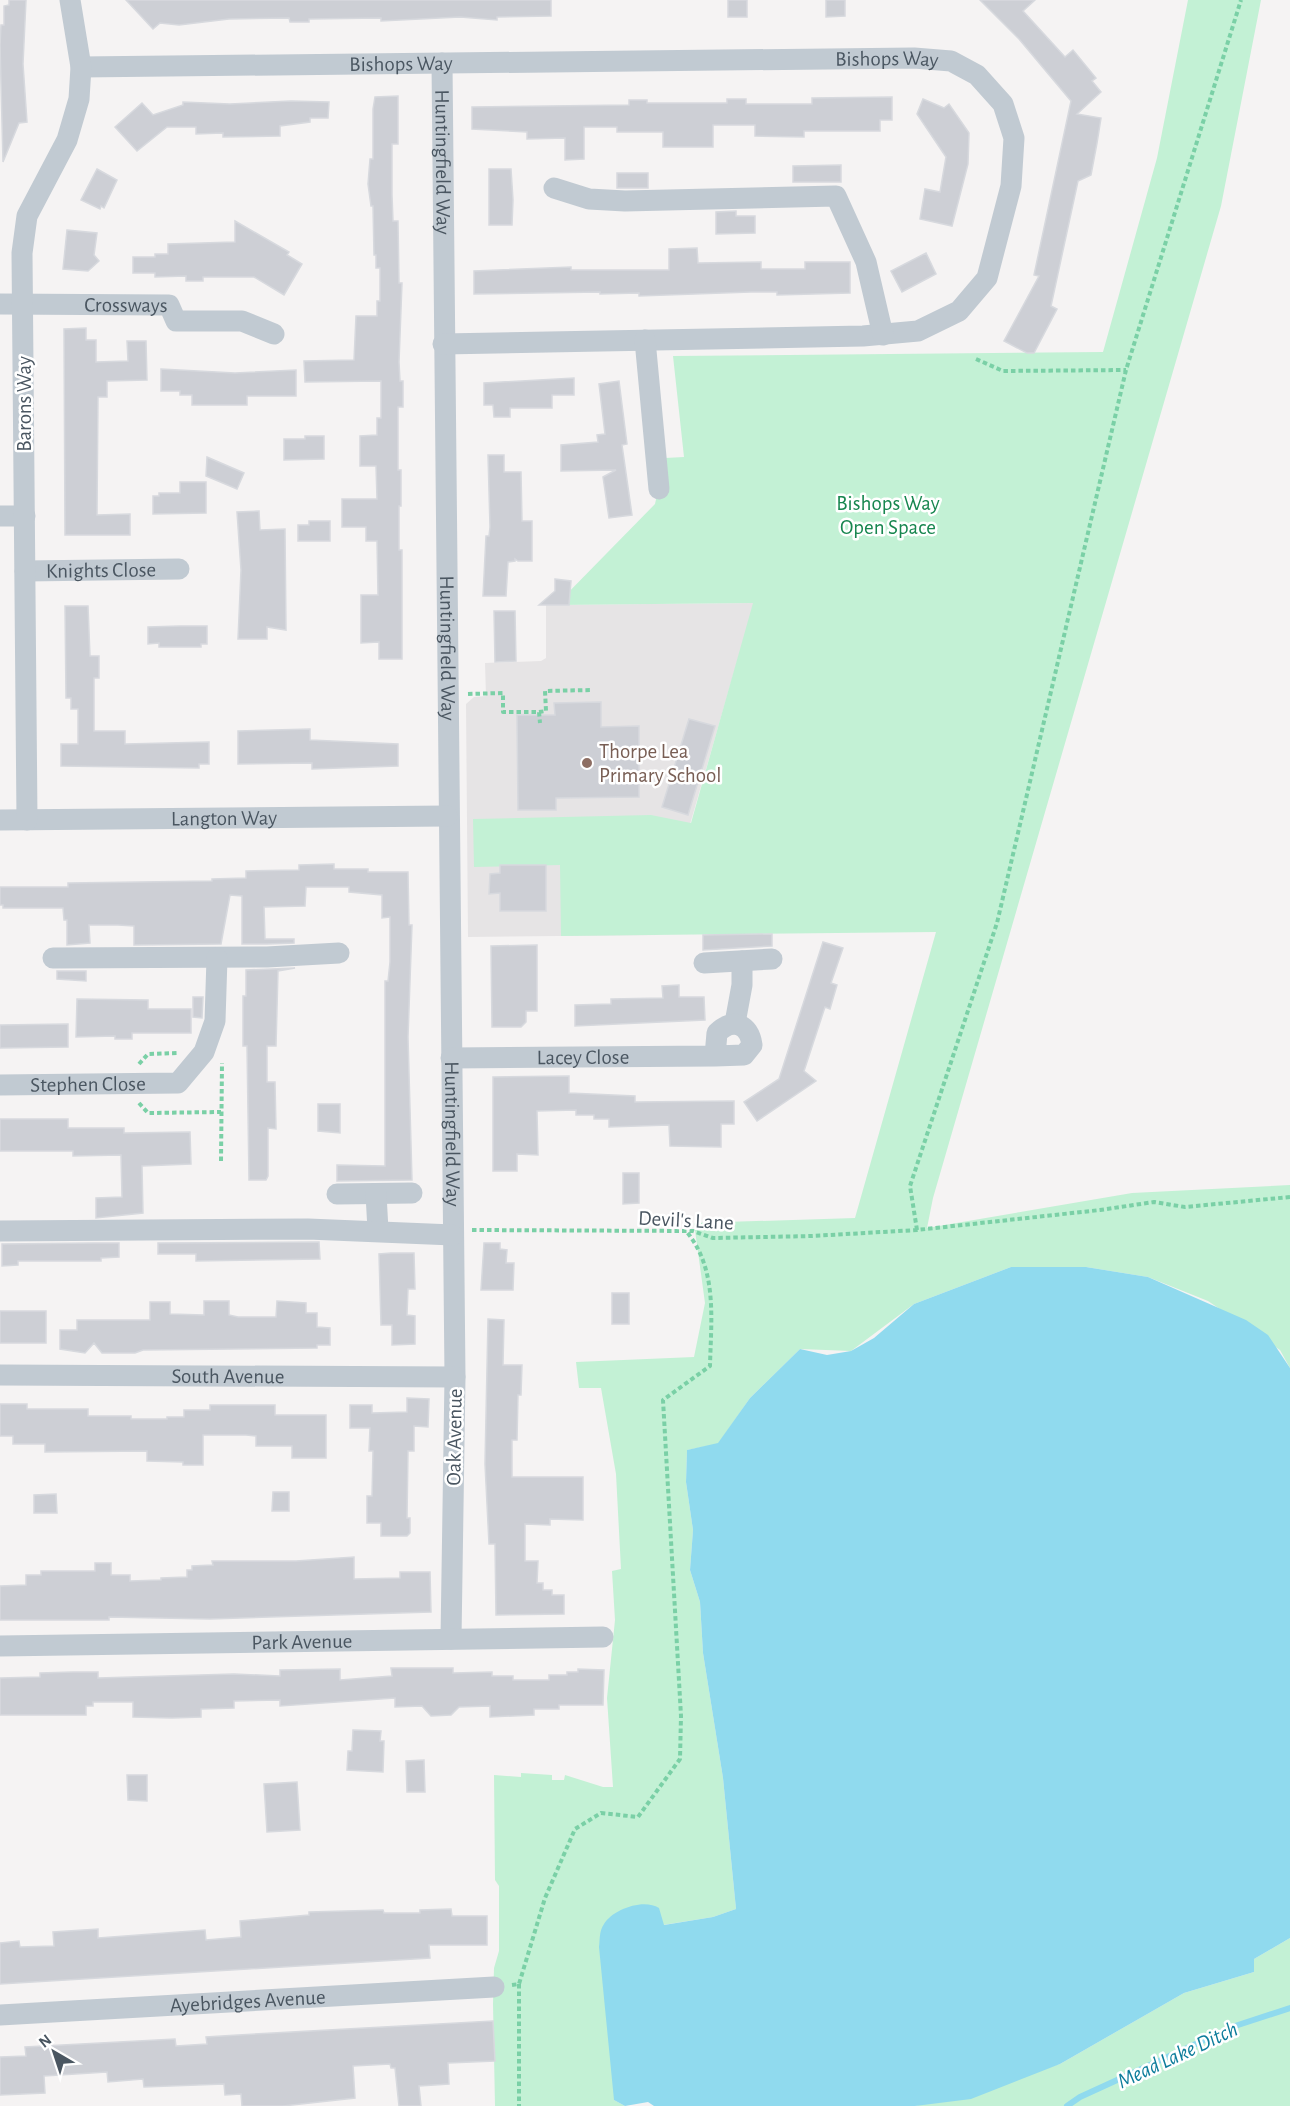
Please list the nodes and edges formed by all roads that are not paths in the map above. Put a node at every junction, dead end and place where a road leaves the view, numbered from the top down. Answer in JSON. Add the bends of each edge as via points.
{"nodes":[{"id":1,"x":70,"y":0,"type":"edge"},
{"id":2,"x":442,"y":63,"type":"junction"},
{"id":3,"x":81,"y":67,"type":"junction"},
{"id":4,"x":554,"y":188,"type":"dead end"},
{"id":5,"x":0,"y":304,"type":"edge"},
{"id":6,"x":23,"y":304,"type":"junction"},
{"id":7,"x":273,"y":334,"type":"dead end"},
{"id":8,"x":883,"y":335,"type":"junction"},
{"id":9,"x":645,"y":340,"type":"junction"},
{"id":10,"x":443,"y":344,"type":"junction"},
{"id":11,"x":659,"y":489,"type":"dead end"},
{"id":12,"x":0,"y":516,"type":"edge"},
{"id":13,"x":25,"y":516,"type":"junction"},
{"id":14,"x":179,"y":569,"type":"dead end"},
{"id":15,"x":25,"y":571,"type":"junction"},
{"id":16,"x":447,"y":816,"type":"junction"},
{"id":17,"x":0,"y":820,"type":"edge"},
{"id":18,"x":27,"y":820,"type":"junction"},
{"id":19,"x":339,"y":953,"type":"dead end"},
{"id":20,"x":53,"y":958,"type":"dead end"},
{"id":21,"x":217,"y":958,"type":"junction"},
{"id":22,"x":772,"y":959,"type":"dead end"},
{"id":23,"x":742,"y":961,"type":"junction"},
{"id":24,"x":704,"y":963,"type":"dead end"},
{"id":25,"x":735,"y":1023,"type":"junction"},
{"id":26,"x":715,"y":1056,"type":"junction"},
{"id":27,"x":451,"y":1058,"type":"junction"},
{"id":28,"x":0,"y":1085,"type":"edge"},
{"id":29,"x":412,"y":1193,"type":"dead end"},
{"id":30,"x":337,"y":1194,"type":"dead end"},
{"id":31,"x":376,"y":1194,"type":"junction"},
{"id":32,"x":378,"y":1230,"type":"junction"},
{"id":33,"x":0,"y":1231,"type":"edge"},
{"id":34,"x":454,"y":1232,"type":"junction"},
{"id":35,"x":0,"y":1375,"type":"edge"},
{"id":36,"x":455,"y":1377,"type":"junction"},
{"id":37,"x":603,"y":1637,"type":"dead end"},
{"id":38,"x":452,"y":1638,"type":"junction"},
{"id":39,"x":0,"y":1646,"type":"edge"},
{"id":40,"x":494,"y":1987,"type":"road end"},
{"id":41,"x":0,"y":2015,"type":"edge"}],
"edges":[{"from":1,"to":3,"type":"street","name":"Barons Way"},
{"from":2,"to":3,"type":"street","name":"Bishops Way"},
{"from":2,"to":8,"type":"street","name":"Bishops Way","via":[[914,58],[951,61],[977,75],[1003,104],[1014,138],[1011,186],[987,278],[959,311],[918,331]]},
{"from":2,"to":10,"type":"street","name":"Huntingfield Way"},
{"from":3,"to":6,"type":"street","name":"Barons Way","via":[[79,99],[67,140],[27,216],[22,253]]},
{"from":4,"to":8,"type":"street","via":[[589,199],[625,201],[836,196],[866,262]]},
{"from":5,"to":6,"type":"street","name":"Crossways"},
{"from":6,"to":7,"type":"street","name":"Crossways","via":[[169,305],[176,321],[242,321]]},
{"from":6,"to":13,"type":"street","name":"Barons Way"},
{"from":8,"to":9,"type":"street","name":"Bishops Way"},
{"from":9,"to":10,"type":"street","name":"Bishops Way"},
{"from":9,"to":11,"type":"street"},
{"from":10,"to":16,"type":"street","name":"Huntingfield Way"},
{"from":12,"to":13,"type":"street"},
{"from":13,"to":15,"type":"street","name":"Barons Way"},
{"from":14,"to":15,"type":"street","name":"Knights Close"},
{"from":15,"to":18,"type":"street","name":"Barons Way"},
{"from":16,"to":18,"type":"street","name":"Langton Way"},
{"from":16,"to":27,"type":"street","name":"Huntingfield Way"},
{"from":17,"to":18,"type":"street","name":"Langton Way"},
{"from":19,"to":21,"type":"street"},
{"from":20,"to":21,"type":"street"},
{"from":21,"to":28,"type":"street","name":"Stephen Close","via":[[215,1021],[204,1052],[178,1083]]},
{"from":22,"to":23,"type":"street"},
{"from":23,"to":24,"type":"street"},
{"from":23,"to":25,"type":"street"},
{"from":25,"to":26,"type":"street","via":[[725,1025],[717,1033]]},
{"from":25,"to":26,"type":"street","name":"Lacey Close","via":[[751,1035],[752,1045],[744,1055]]},
{"from":26,"to":27,"type":"street","name":"Lacey Close"},
{"from":27,"to":34,"type":"street","name":"Huntingfield Way"},
{"from":29,"to":31,"type":"street"},
{"from":30,"to":31,"type":"street"},
{"from":31,"to":32,"type":"street"},
{"from":32,"to":33,"type":"street"},
{"from":32,"to":34,"type":"street"},
{"from":34,"to":36,"type":"street","name":"Oak Avenue"},
{"from":35,"to":36,"type":"street","name":"South Avenue"},
{"from":36,"to":38,"type":"street","name":"Oak Avenue"},
{"from":37,"to":38,"type":"street","name":"Park Avenue"},
{"from":38,"to":39,"type":"street","name":"Park Avenue"},
{"from":40,"to":41,"type":"street","name":"Ayebridges Avenue"}]}
